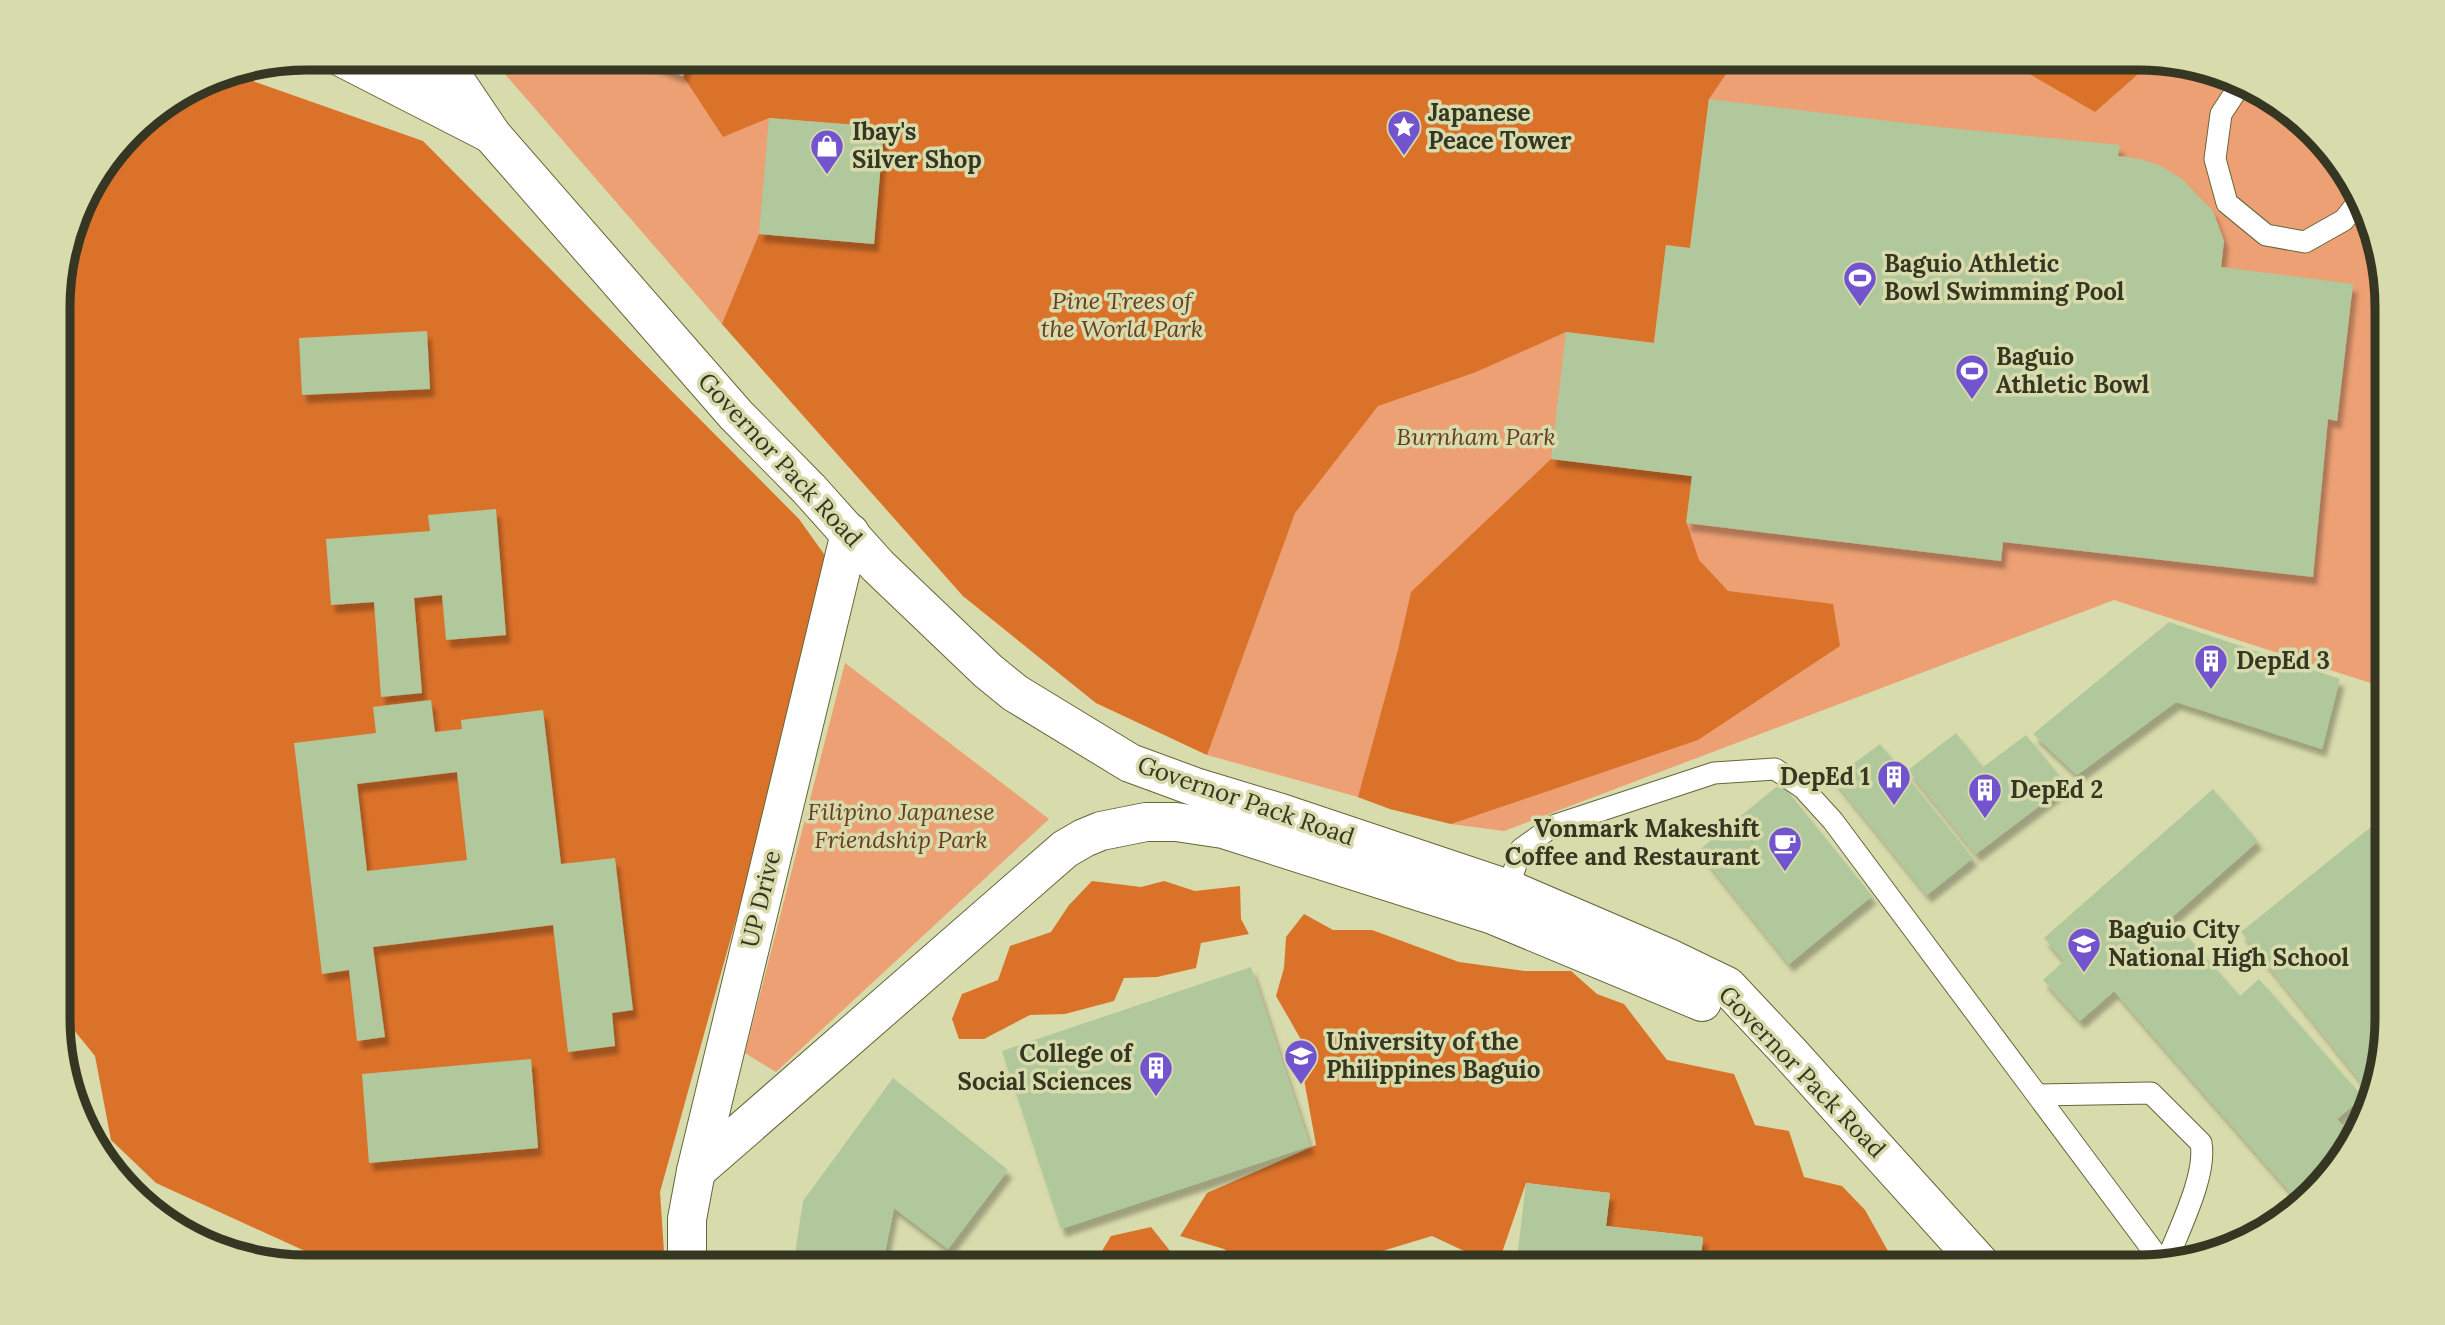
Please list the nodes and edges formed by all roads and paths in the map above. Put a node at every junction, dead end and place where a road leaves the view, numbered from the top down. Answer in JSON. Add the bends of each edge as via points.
{"nodes":[{"id":1,"x":369,"y":71,"type":"edge"},
{"id":2,"x":419,"y":71,"type":"edge"},
{"id":3,"x":449,"y":71,"type":"edge"},
{"id":4,"x":2236,"y":91,"type":"edge"},
{"id":5,"x":492,"y":135,"type":"junction"},
{"id":6,"x":2353,"y":208,"type":"edge"},
{"id":7,"x":850,"y":533,"type":"junction"},
{"id":8,"x":1508,"y":889,"type":"junction"},
{"id":9,"x":1788,"y":1052,"type":"junction"},
{"id":10,"x":2038,"y":1095,"type":"junction"},
{"id":11,"x":696,"y":1171,"type":"junction"},
{"id":12,"x":2168,"y":1252,"type":"edge"},
{"id":13,"x":1971,"y":1254,"type":"edge"},
{"id":14,"x":2157,"y":1254,"type":"edge"},
{"id":15,"x":687,"y":1255,"type":"edge"}],
"edges":[{"from":1,"to":5,"type":"main road","name":"Governor Pack Road"},
{"from":2,"to":5,"type":"main road"},
{"from":3,"to":5,"type":"main road","name":"Governor Pack Road"},
{"from":4,"to":6,"type":"lane","via":[[2221,114],[2215,159],[2227,203],[2266,235],[2305,243],[2344,220]]},
{"from":5,"to":7,"type":"main road","name":"Governor Pack Road","via":[[736,415]]},
{"from":7,"to":8,"type":"main road","name":"Governor Pack Road","via":[[878,566],[988,671],[1015,693],[1130,763]]},
{"from":7,"to":11,"type":"main road","name":"UP Drive"},
{"from":8,"to":9,"type":"main road","name":"Governor Pack Road","via":[[1727,986]]},
{"from":8,"to":10,"type":"lane","via":[[1521,849],[1553,826],[1714,773],[1775,769],[1803,788],[1833,821]]},
{"from":9,"to":11,"type":"main road","via":[[1715,1008],[1493,915],[1223,829],[1146,822],[1101,831],[1065,849]]},
{"from":9,"to":13,"type":"main road","name":"Governor Pack Road"},
{"from":10,"to":12,"type":"lane","via":[[2151,1093],[2201,1143],[2201,1171]]},
{"from":10,"to":14,"type":"lane"},
{"from":11,"to":15,"type":"main road","name":"UP Drive","via":[[687,1219]]}]}
